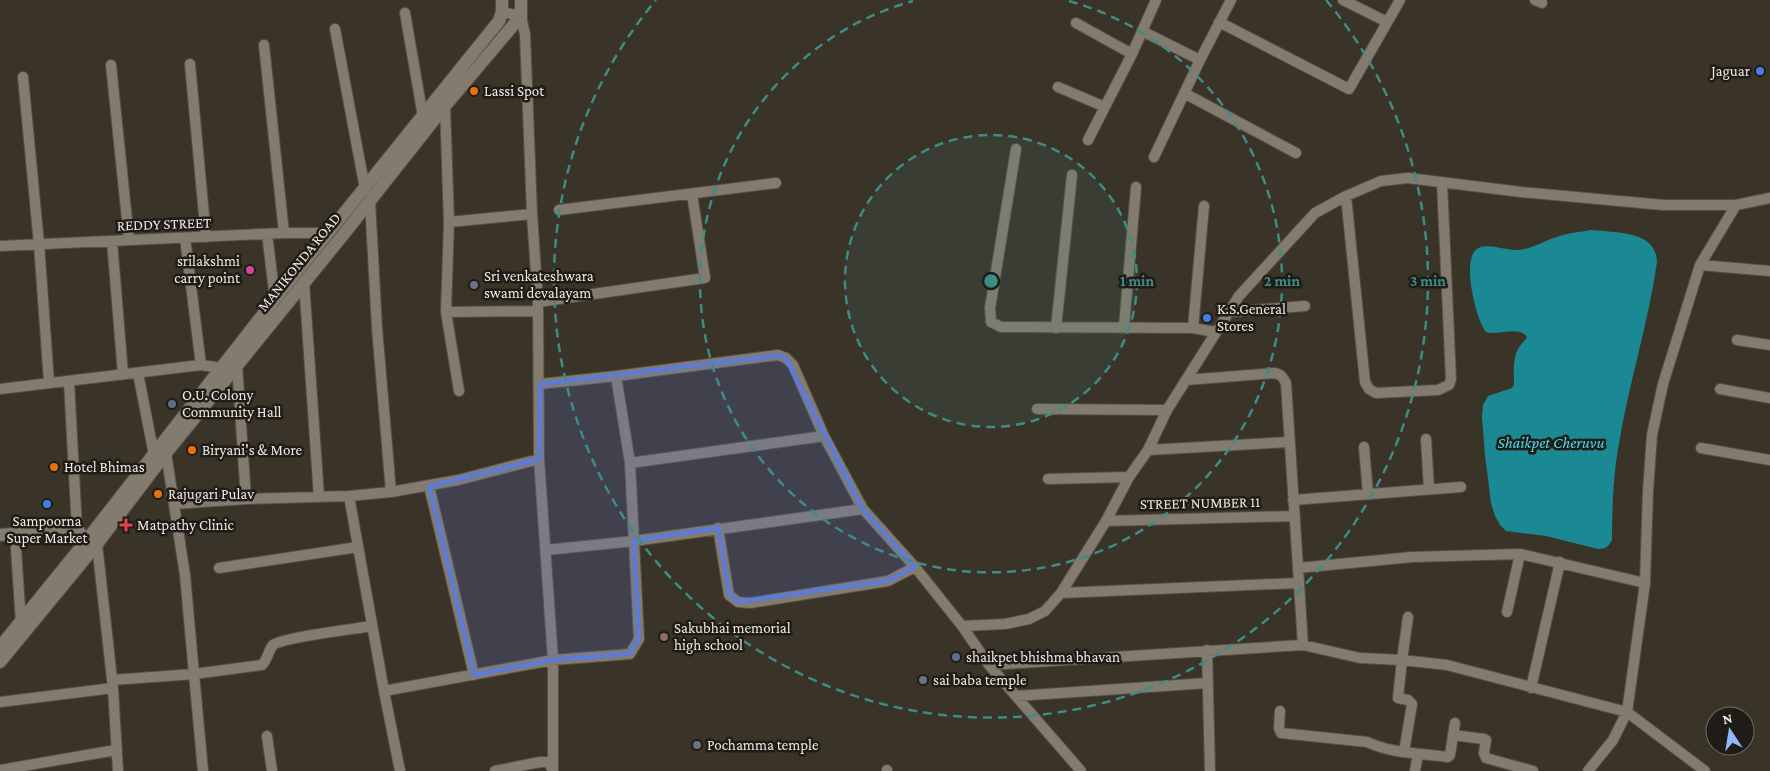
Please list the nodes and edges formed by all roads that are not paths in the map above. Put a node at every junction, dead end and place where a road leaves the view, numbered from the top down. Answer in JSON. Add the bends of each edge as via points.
{"nodes":[{"id":1,"x":521,"y":0,"type":"edge"},
{"id":2,"x":1156,"y":0,"type":"edge"},
{"id":3,"x":1231,"y":0,"type":"edge"},
{"id":4,"x":1343,"y":0,"type":"edge"},
{"id":5,"x":1400,"y":0,"type":"edge"},
{"id":6,"x":502,"y":6,"type":"edge"},
{"id":7,"x":405,"y":13,"type":"dead end"},
{"id":8,"x":521,"y":16,"type":"junction"},
{"id":9,"x":1076,"y":22,"type":"dead end"},
{"id":10,"x":1219,"y":22,"type":"junction"},
{"id":11,"x":1387,"y":22,"type":"junction"},
{"id":12,"x":335,"y":29,"type":"dead end"},
{"id":13,"x":1142,"y":31,"type":"junction"},
{"id":14,"x":264,"y":45,"type":"dead end"},
{"id":15,"x":1132,"y":54,"type":"junction"},
{"id":16,"x":1200,"y":60,"type":"junction"},
{"id":17,"x":190,"y":64,"type":"dead end"},
{"id":18,"x":111,"y":65,"type":"dead end"},
{"id":19,"x":23,"y":77,"type":"dead end"},
{"id":20,"x":1058,"y":87,"type":"dead end"},
{"id":21,"x":1184,"y":93,"type":"junction"},
{"id":22,"x":445,"y":106,"type":"junction"},
{"id":23,"x":1105,"y":107,"type":"junction"},
{"id":24,"x":423,"y":117,"type":"junction"},
{"id":25,"x":1088,"y":140,"type":"dead end"},
{"id":26,"x":1016,"y":149,"type":"dead end"},
{"id":27,"x":1296,"y":153,"type":"dead end"},
{"id":28,"x":1154,"y":157,"type":"dead end"},
{"id":29,"x":1072,"y":175,"type":"dead end"},
{"id":30,"x":776,"y":182,"type":"dead end"},
{"id":31,"x":1442,"y":182,"type":"junction"},
{"id":32,"x":1136,"y":186,"type":"dead end"},
{"id":33,"x":692,"y":194,"type":"junction"},
{"id":34,"x":368,"y":195,"type":"junction"},
{"id":35,"x":1346,"y":196,"type":"junction"},
{"id":36,"x":1770,"y":198,"type":"edge"},
{"id":37,"x":1736,"y":205,"type":"junction"},
{"id":38,"x":1204,"y":206,"type":"dead end"},
{"id":39,"x":560,"y":210,"type":"dead end"},
{"id":40,"x":532,"y":214,"type":"junction"},
{"id":41,"x":449,"y":222,"type":"junction"},
{"id":42,"x":284,"y":233,"type":"junction"},
{"id":43,"x":329,"y":233,"type":"junction"},
{"id":44,"x":267,"y":234,"type":"junction"},
{"id":45,"x":206,"y":237,"type":"junction"},
{"id":46,"x":185,"y":238,"type":"junction"},
{"id":47,"x":129,"y":239,"type":"junction"},
{"id":48,"x":112,"y":241,"type":"junction"},
{"id":49,"x":39,"y":244,"type":"junction"},
{"id":50,"x":0,"y":246,"type":"edge"},
{"id":51,"x":1700,"y":266,"type":"junction"},
{"id":52,"x":1770,"y":271,"type":"edge"},
{"id":53,"x":304,"y":282,"type":"junction"},
{"id":54,"x":275,"y":299,"type":"junction"},
{"id":55,"x":538,"y":306,"type":"junction"},
{"id":56,"x":1305,"y":306,"type":"dead end"},
{"id":57,"x":446,"y":312,"type":"junction"},
{"id":58,"x":1228,"y":312,"type":"junction"},
{"id":59,"x":1124,"y":327,"type":"junction"},
{"id":60,"x":1056,"y":328,"type":"junction"},
{"id":61,"x":1193,"y":328,"type":"junction"},
{"id":62,"x":1215,"y":332,"type":"junction"},
{"id":63,"x":1737,"y":340,"type":"dead end"},
{"id":64,"x":1770,"y":345,"type":"edge"},
{"id":65,"x":237,"y":364,"type":"junction"},
{"id":66,"x":201,"y":365,"type":"junction"},
{"id":67,"x":222,"y":368,"type":"junction"},
{"id":68,"x":138,"y":373,"type":"junction"},
{"id":69,"x":123,"y":374,"type":"junction"},
{"id":70,"x":616,"y":376,"type":"junction"},
{"id":71,"x":1186,"y":380,"type":"junction"},
{"id":72,"x":69,"y":381,"type":"junction"},
{"id":73,"x":49,"y":382,"type":"junction"},
{"id":74,"x":540,"y":384,"type":"junction"},
{"id":75,"x":0,"y":389,"type":"edge"},
{"id":76,"x":1720,"y":389,"type":"dead end"},
{"id":77,"x":459,"y":391,"type":"dead end"},
{"id":78,"x":1770,"y":398,"type":"edge"},
{"id":79,"x":1036,"y":409,"type":"dead end"},
{"id":80,"x":1167,"y":410,"type":"junction"},
{"id":81,"x":824,"y":436,"type":"junction"},
{"id":82,"x":1426,"y":439,"type":"dead end"},
{"id":83,"x":1289,"y":442,"type":"junction"},
{"id":84,"x":1364,"y":447,"type":"dead end"},
{"id":85,"x":1701,"y":448,"type":"dead end"},
{"id":86,"x":1148,"y":450,"type":"junction"},
{"id":87,"x":160,"y":454,"type":"junction"},
{"id":88,"x":540,"y":459,"type":"junction"},
{"id":89,"x":1770,"y":460,"type":"edge"},
{"id":90,"x":630,"y":463,"type":"junction"},
{"id":91,"x":1129,"y":478,"type":"junction"},
{"id":92,"x":1048,"y":479,"type":"dead end"},
{"id":93,"x":429,"y":486,"type":"junction"},
{"id":94,"x":1461,"y":487,"type":"dead end"},
{"id":95,"x":1430,"y":489,"type":"junction"},
{"id":96,"x":391,"y":492,"type":"junction"},
{"id":97,"x":1368,"y":494,"type":"junction"},
{"id":98,"x":348,"y":496,"type":"junction"},
{"id":99,"x":319,"y":497,"type":"junction"},
{"id":100,"x":246,"y":499,"type":"junction"},
{"id":101,"x":1294,"y":500,"type":"junction"},
{"id":102,"x":174,"y":504,"type":"junction"},
{"id":103,"x":863,"y":509,"type":"junction"},
{"id":104,"x":1295,"y":516,"type":"junction"},
{"id":105,"x":1106,"y":521,"type":"junction"},
{"id":106,"x":77,"y":528,"type":"junction"},
{"id":107,"x":718,"y":528,"type":"junction"},
{"id":108,"x":16,"y":534,"type":"junction"},
{"id":109,"x":0,"y":535,"type":"edge"},
{"id":110,"x":634,"y":541,"type":"junction"},
{"id":111,"x":92,"y":543,"type":"junction"},
{"id":112,"x":358,"y":547,"type":"junction"},
{"id":113,"x":546,"y":550,"type":"junction"},
{"id":114,"x":1520,"y":554,"type":"junction"},
{"id":115,"x":1560,"y":562,"type":"junction"},
{"id":116,"x":915,"y":567,"type":"junction"},
{"id":117,"x":219,"y":568,"type":"dead end"},
{"id":118,"x":1298,"y":568,"type":"junction"},
{"id":119,"x":1298,"y":583,"type":"junction"},
{"id":120,"x":1645,"y":583,"type":"junction"},
{"id":121,"x":1061,"y":593,"type":"junction"},
{"id":122,"x":1507,"y":612,"type":"dead end"},
{"id":123,"x":1408,"y":617,"type":"dead end"},
{"id":124,"x":20,"y":623,"type":"junction"},
{"id":125,"x":372,"y":626,"type":"junction"},
{"id":126,"x":962,"y":626,"type":"junction"},
{"id":127,"x":1303,"y":646,"type":"junction"},
{"id":128,"x":0,"y":648,"type":"edge"},
{"id":129,"x":1207,"y":650,"type":"junction"},
{"id":130,"x":553,"y":660,"type":"junction"},
{"id":131,"x":1402,"y":660,"type":"junction"},
{"id":132,"x":0,"y":662,"type":"edge"},
{"id":133,"x":989,"y":665,"type":"junction"},
{"id":134,"x":194,"y":674,"type":"junction"},
{"id":135,"x":474,"y":674,"type":"junction"},
{"id":136,"x":1208,"y":683,"type":"junction"},
{"id":137,"x":112,"y":684,"type":"junction"},
{"id":138,"x":1531,"y":688,"type":"junction"},
{"id":139,"x":384,"y":691,"type":"junction"},
{"id":140,"x":1016,"y":696,"type":"junction"},
{"id":141,"x":0,"y":702,"type":"edge"},
{"id":142,"x":1280,"y":711,"type":"dead end"},
{"id":143,"x":1627,"y":712,"type":"junction"},
{"id":144,"x":1455,"y":723,"type":"dead end"},
{"id":145,"x":1453,"y":735,"type":"junction"},
{"id":146,"x":267,"y":736,"type":"dead end"},
{"id":147,"x":116,"y":750,"type":"junction"},
{"id":148,"x":1404,"y":752,"type":"junction"},
{"id":149,"x":1418,"y":754,"type":"junction"},
{"id":150,"x":0,"y":770,"type":"edge"},
{"id":151,"x":553,"y":770,"type":"edge"},
{"id":152,"x":118,"y":771,"type":"edge"},
{"id":153,"x":203,"y":771,"type":"edge"},
{"id":154,"x":272,"y":771,"type":"edge"},
{"id":155,"x":400,"y":771,"type":"edge"},
{"id":156,"x":495,"y":771,"type":"edge"},
{"id":157,"x":1081,"y":771,"type":"edge"},
{"id":158,"x":1210,"y":771,"type":"edge"},
{"id":159,"x":1415,"y":771,"type":"edge"},
{"id":160,"x":1533,"y":771,"type":"edge"},
{"id":161,"x":1588,"y":771,"type":"edge"},
{"id":162,"x":1705,"y":771,"type":"edge"}],
"edges":[{"from":1,"to":8,"type":"street"},
{"from":2,"to":13,"type":"street"},
{"from":3,"to":10,"type":"street"},
{"from":4,"to":11,"type":"street"},
{"from":5,"to":11,"type":"street"},
{"from":6,"to":8,"type":"street"},
{"from":6,"to":24,"type":"street","name":"MANIKONDA ROAD","via":[[500,21]]},
{"from":7,"to":24,"type":"street"},
{"from":8,"to":22,"type":"street","name":"MANIKONDA ROAD"},
{"from":8,"to":40,"type":"street","via":[[526,38]]},
{"from":9,"to":15,"type":"street"},
{"from":10,"to":11,"type":"street","via":[[1349,88]]},
{"from":10,"to":16,"type":"street"},
{"from":12,"to":34,"type":"street"},
{"from":13,"to":15,"type":"street"},
{"from":13,"to":16,"type":"street"},
{"from":14,"to":42,"type":"street"},
{"from":15,"to":23,"type":"street"},
{"from":16,"to":21,"type":"street"},
{"from":17,"to":45,"type":"street"},
{"from":18,"to":47,"type":"street"},
{"from":19,"to":49,"type":"street"},
{"from":20,"to":23,"type":"street"},
{"from":21,"to":27,"type":"street"},
{"from":21,"to":28,"type":"street"},
{"from":22,"to":34,"type":"street","name":"MANIKONDA ROAD"},
{"from":22,"to":41,"type":"street"},
{"from":23,"to":25,"type":"street"},
{"from":24,"to":34,"type":"street","name":"MANIKONDA ROAD"},
{"from":26,"to":60,"type":"street","via":[[991,299],[991,322],[1002,327]]},
{"from":29,"to":60,"type":"street"},
{"from":30,"to":33,"type":"street"},
{"from":31,"to":35,"type":"street","via":[[1408,178],[1381,181]]},
{"from":31,"to":35,"type":"street","via":[[1451,379],[1449,385],[1438,390],[1376,393],[1365,382]]},
{"from":31,"to":37,"type":"street","via":[[1663,205]]},
{"from":32,"to":59,"type":"street"},
{"from":33,"to":39,"type":"street"},
{"from":33,"to":55,"type":"street","via":[[704,278]]},
{"from":34,"to":43,"type":"street","name":"MANIKONDA ROAD"},
{"from":34,"to":53,"type":"street","name":"MANIKONDA ROAD"},
{"from":34,"to":96,"type":"street"},
{"from":35,"to":58,"type":"street","via":[[1315,213]]},
{"from":36,"to":37,"type":"street"},
{"from":37,"to":51,"type":"street"},
{"from":38,"to":61,"type":"street"},
{"from":40,"to":41,"type":"street"},
{"from":40,"to":55,"type":"street"},
{"from":41,"to":57,"type":"street"},
{"from":42,"to":43,"type":"street","name":"REDDY STREET"},
{"from":42,"to":44,"type":"street","name":"REDDY STREET"},
{"from":43,"to":54,"type":"street","name":"MANIKONDA ROAD"},
{"from":44,"to":45,"type":"street","name":"REDDY STREET"},
{"from":44,"to":54,"type":"street"},
{"from":45,"to":46,"type":"street","name":"REDDY STREET"},
{"from":46,"to":47,"type":"street","name":"REDDY STREET"},
{"from":46,"to":66,"type":"street"},
{"from":47,"to":48,"type":"street","name":"REDDY STREET"},
{"from":48,"to":49,"type":"street","name":"REDDY STREET"},
{"from":48,"to":69,"type":"street"},
{"from":49,"to":50,"type":"street","name":"REDDY STREET"},
{"from":49,"to":73,"type":"street"},
{"from":51,"to":52,"type":"street"},
{"from":51,"to":120,"type":"street","via":[[1663,384],[1652,434]]},
{"from":53,"to":65,"type":"street","name":"MANIKONDA ROAD"},
{"from":53,"to":99,"type":"street"},
{"from":54,"to":67,"type":"street","name":"MANIKONDA ROAD"},
{"from":55,"to":57,"type":"street"},
{"from":55,"to":74,"type":"street"},
{"from":56,"to":58,"type":"street"},
{"from":57,"to":77,"type":"street"},
{"from":58,"to":62,"type":"street"},
{"from":59,"to":60,"type":"street"},
{"from":59,"to":61,"type":"street"},
{"from":61,"to":62,"type":"street"},
{"from":62,"to":71,"type":"street"},
{"from":63,"to":64,"type":"street"},
{"from":65,"to":87,"type":"street","name":"MANIKONDA ROAD"},
{"from":65,"to":100,"type":"street"},
{"from":66,"to":67,"type":"street"},
{"from":66,"to":68,"type":"street"},
{"from":67,"to":87,"type":"street","name":"MANIKONDA ROAD"},
{"from":68,"to":69,"type":"street"},
{"from":68,"to":87,"type":"street"},
{"from":69,"to":72,"type":"street"},
{"from":70,"to":74,"type":"street"},
{"from":70,"to":81,"type":"street","via":[[778,355],[793,365]]},
{"from":70,"to":90,"type":"street"},
{"from":71,"to":80,"type":"street"},
{"from":71,"to":83,"type":"street","via":[[1274,373],[1284,377]]},
{"from":72,"to":73,"type":"street"},
{"from":72,"to":106,"type":"street"},
{"from":73,"to":75,"type":"street"},
{"from":74,"to":88,"type":"street"},
{"from":76,"to":78,"type":"street"},
{"from":79,"to":80,"type":"street"},
{"from":80,"to":86,"type":"street"},
{"from":81,"to":90,"type":"street"},
{"from":81,"to":103,"type":"street"},
{"from":82,"to":95,"type":"street"},
{"from":83,"to":86,"type":"street"},
{"from":83,"to":101,"type":"street"},
{"from":84,"to":97,"type":"street"},
{"from":85,"to":89,"type":"street"},
{"from":86,"to":91,"type":"street"},
{"from":87,"to":102,"type":"street"},
{"from":87,"to":111,"type":"street","name":"MANIKONDA ROAD"},
{"from":88,"to":93,"type":"street"},
{"from":88,"to":113,"type":"street"},
{"from":90,"to":110,"type":"street"},
{"from":91,"to":92,"type":"street"},
{"from":91,"to":105,"type":"street"},
{"from":93,"to":96,"type":"street"},
{"from":93,"to":135,"type":"street"},
{"from":94,"to":95,"type":"street"},
{"from":95,"to":97,"type":"street"},
{"from":96,"to":98,"type":"street"},
{"from":97,"to":101,"type":"street"},
{"from":98,"to":99,"type":"street"},
{"from":98,"to":112,"type":"street"},
{"from":99,"to":100,"type":"street"},
{"from":100,"to":102,"type":"street"},
{"from":101,"to":104,"type":"street"},
{"from":102,"to":134,"type":"street","via":[[185,576]]},
{"from":103,"to":107,"type":"street"},
{"from":103,"to":116,"type":"street"},
{"from":104,"to":105,"type":"street","name":"STREET NUMBER 11"},
{"from":104,"to":118,"type":"street"},
{"from":105,"to":121,"type":"street"},
{"from":106,"to":108,"type":"street"},
{"from":106,"to":111,"type":"street"},
{"from":107,"to":110,"type":"street"},
{"from":107,"to":116,"type":"street","via":[[729,595],[738,602],[750,603],[888,581]]},
{"from":108,"to":109,"type":"street"},
{"from":108,"to":124,"type":"street"},
{"from":110,"to":113,"type":"street"},
{"from":110,"to":130,"type":"street","via":[[639,639],[630,654]]},
{"from":111,"to":124,"type":"street"},
{"from":111,"to":132,"type":"street"},
{"from":111,"to":137,"type":"street"},
{"from":112,"to":117,"type":"street"},
{"from":112,"to":125,"type":"street"},
{"from":113,"to":130,"type":"street"},
{"from":114,"to":115,"type":"street"},
{"from":114,"to":118,"type":"street","via":[[1412,557]]},
{"from":114,"to":122,"type":"street"},
{"from":115,"to":120,"type":"street"},
{"from":115,"to":138,"type":"street"},
{"from":116,"to":126,"type":"street"},
{"from":118,"to":119,"type":"street"},
{"from":119,"to":121,"type":"street"},
{"from":119,"to":127,"type":"street"},
{"from":120,"to":143,"type":"street"},
{"from":121,"to":126,"type":"street","via":[[1045,611],[1028,619],[1005,624]]},
{"from":123,"to":131,"type":"street"},
{"from":124,"to":128,"type":"street"},
{"from":125,"to":134,"type":"street","via":[[274,644],[262,665]]},
{"from":125,"to":139,"type":"street"},
{"from":126,"to":133,"type":"street"},
{"from":127,"to":129,"type":"street"},
{"from":127,"to":131,"type":"street","via":[[1360,658]]},
{"from":129,"to":133,"type":"street"},
{"from":129,"to":136,"type":"street"},
{"from":130,"to":135,"type":"street"},
{"from":130,"to":151,"type":"street"},
{"from":131,"to":138,"type":"street","via":[[1447,665]]},
{"from":131,"to":148,"type":"street","via":[[1398,698],[1412,704]]},
{"from":133,"to":140,"type":"street"},
{"from":134,"to":137,"type":"street"},
{"from":134,"to":153,"type":"street"},
{"from":135,"to":139,"type":"street"},
{"from":136,"to":140,"type":"street"},
{"from":136,"to":158,"type":"street"},
{"from":137,"to":141,"type":"street"},
{"from":137,"to":147,"type":"street"},
{"from":138,"to":143,"type":"street"},
{"from":139,"to":155,"type":"street"},
{"from":140,"to":157,"type":"street"},
{"from":142,"to":148,"type":"street","via":[[1281,733],[1367,742]]},
{"from":143,"to":161,"type":"street","via":[[1613,740]]},
{"from":143,"to":162,"type":"street"},
{"from":144,"to":145,"type":"street"},
{"from":145,"to":149,"type":"street","via":[[1450,756]]},
{"from":145,"to":160,"type":"street","via":[[1484,739],[1486,758]]},
{"from":146,"to":154,"type":"street"},
{"from":147,"to":150,"type":"street"},
{"from":147,"to":152,"type":"street"},
{"from":148,"to":149,"type":"street"},
{"from":149,"to":159,"type":"street"},
{"from":151,"to":156,"type":"street","via":[[548,762],[540,762]]}]}
